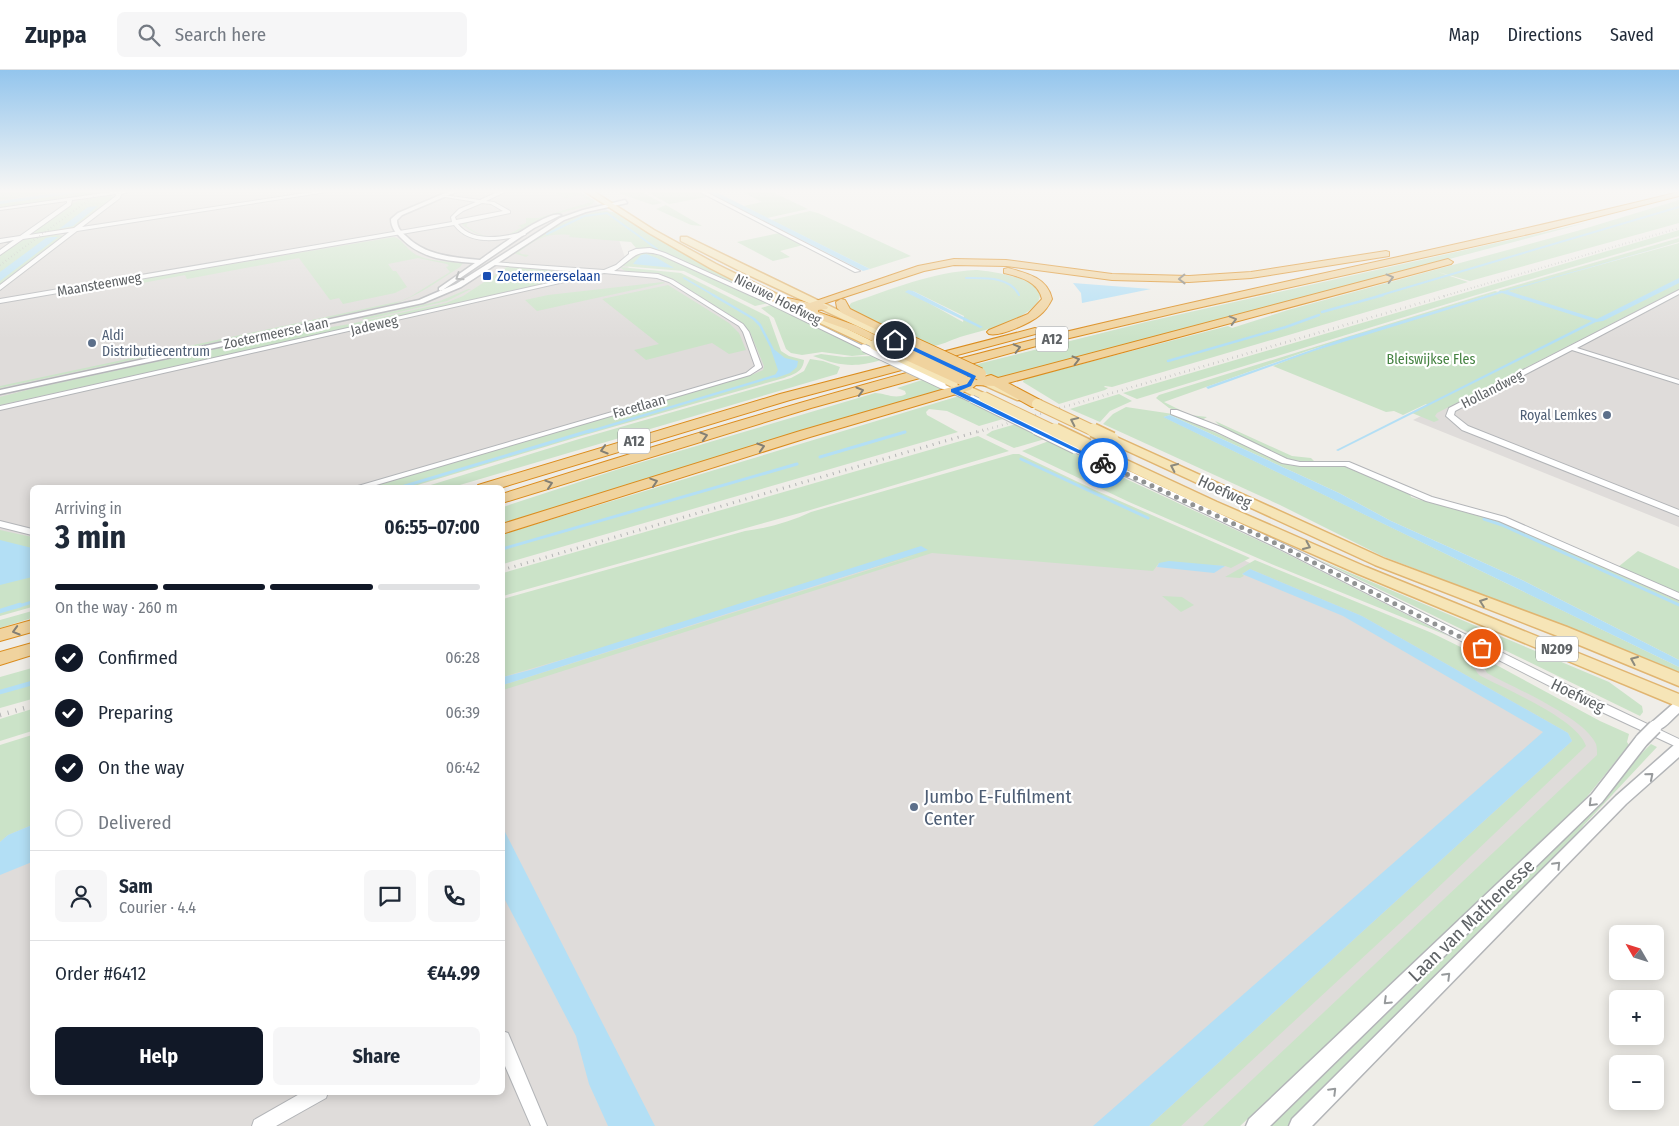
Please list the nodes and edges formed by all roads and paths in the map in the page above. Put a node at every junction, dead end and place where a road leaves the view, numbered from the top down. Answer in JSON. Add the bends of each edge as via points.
{"nodes":[{"id":1,"x":18,"y":240,"type":"edge"},
{"id":2,"x":62,"y":240,"type":"edge"},
{"id":3,"x":354,"y":240,"type":"edge"},
{"id":4,"x":406,"y":240,"type":"edge"},
{"id":5,"x":514,"y":240,"type":"edge"},
{"id":6,"x":530,"y":240,"type":"edge"},
{"id":7,"x":667,"y":240,"type":"edge"},
{"id":8,"x":685,"y":240,"type":"edge"},
{"id":9,"x":795,"y":240,"type":"edge"},
{"id":10,"x":1446,"y":240,"type":"edge"},
{"id":11,"x":1490,"y":240,"type":"edge"},
{"id":12,"x":1529,"y":240,"type":"edge"},
{"id":13,"x":636,"y":251,"type":"joint"},
{"id":14,"x":0,"y":253,"type":"edge"},
{"id":15,"x":1392,"y":253,"type":"junction"},
{"id":16,"x":1483,"y":253,"type":"dead end"},
{"id":17,"x":1459,"y":259,"type":"dead end"},
{"id":18,"x":484,"y":260,"type":"junction"},
{"id":19,"x":497,"y":261,"type":"junction"},
{"id":20,"x":606,"y":270,"type":"junction"},
{"id":21,"x":856,"y":271,"type":"dead end"},
{"id":22,"x":632,"y":274,"type":"junction"},
{"id":23,"x":0,"y":288,"type":"edge"},
{"id":24,"x":1679,"y":292,"type":"edge"},
{"id":25,"x":785,"y":300,"type":"junction"},
{"id":26,"x":0,"y":302,"type":"edge"},
{"id":27,"x":840,"y":302,"type":"junction"},
{"id":28,"x":814,"y":310,"type":"junction"},
{"id":29,"x":381,"y":311,"type":"junction"},
{"id":30,"x":884,"y":343,"type":"junction"},
{"id":31,"x":1572,"y":348,"type":"junction"},
{"id":32,"x":942,"y":362,"type":"joint"},
{"id":33,"x":917,"y":369,"type":"joint"},
{"id":34,"x":1679,"y":382,"type":"edge"},
{"id":35,"x":980,"y":383,"type":"junction"},
{"id":36,"x":0,"y":393,"type":"edge"},
{"id":37,"x":785,"y":397,"type":"junction"},
{"id":38,"x":1037,"y":404,"type":"joint"},
{"id":39,"x":0,"y":408,"type":"edge"},
{"id":40,"x":1174,"y":412,"type":"dead end"},
{"id":41,"x":1082,"y":448,"type":"junction"},
{"id":42,"x":365,"y":485,"type":"edge"},
{"id":43,"x":494,"y":485,"type":"edge"},
{"id":44,"x":505,"y":498,"type":"edge"},
{"id":45,"x":1679,"y":513,"type":"edge"},
{"id":46,"x":0,"y":524,"type":"edge"},
{"id":47,"x":505,"y":528,"type":"edge"},
{"id":48,"x":30,"y":532,"type":"edge"},
{"id":49,"x":1679,"y":598,"type":"edge"},
{"id":50,"x":30,"y":627,"type":"edge"},
{"id":51,"x":0,"y":635,"type":"edge"},
{"id":52,"x":30,"y":650,"type":"edge"},
{"id":53,"x":0,"y":659,"type":"edge"},
{"id":54,"x":30,"y":662,"type":"edge"},
{"id":55,"x":0,"y":669,"type":"edge"},
{"id":56,"x":1679,"y":680,"type":"edge"},
{"id":57,"x":1679,"y":701,"type":"edge"},
{"id":58,"x":1679,"y":706,"type":"edge"},
{"id":59,"x":1677,"y":749,"type":"edge"},
{"id":60,"x":505,"y":1046,"type":"edge"},
{"id":61,"x":315,"y":1095,"type":"edge"},
{"id":62,"x":260,"y":1126,"type":"edge"},
{"id":63,"x":539,"y":1126,"type":"edge"},
{"id":64,"x":1256,"y":1126,"type":"edge"},
{"id":65,"x":1299,"y":1126,"type":"edge"}],
"edges":[{"from":1,"to":14,"type":"street"},
{"from":2,"to":23,"type":"street"},
{"from":3,"to":26,"type":"street","name":"Maansteenweg"},
{"from":4,"to":18,"type":"street","via":[[425,254]]},
{"from":5,"to":18,"type":"street","name":"Zoetermeerse laan"},
{"from":6,"to":19,"type":"street","name":"Zoetermeerse laan"},
{"from":7,"to":25,"type":"main road","name":"Nieuwe Hoefweg","number":"N209"},
{"from":8,"to":25,"type":"main road","name":"Nieuwe Hoefweg","number":"N209"},
{"from":9,"to":21,"type":"street"},
{"from":10,"to":15,"type":"highway","number":"A12"},
{"from":44,"to":11,"type":"highway","number":"A12","one_way":true,"via":[[769,417],[1015,349],[1161,313]]},
{"from":12,"to":16,"type":"highway","number":"A12"},
{"from":13,"to":20,"type":"street","name":"Jadeweg","via":[[618,266]]},
{"from":13,"to":25,"type":"street","name":"Nieuwe Hoefweg","via":[[650,250],[663,254]]},
{"from":15,"to":28,"type":"highway","number":"A12","one_way":true,"via":[[1251,275],[1197,279],[1130,278],[998,262],[954,262],[922,268]]},
{"from":15,"to":37,"type":"highway","number":"A12","via":[[1073,322]]},
{"from":35,"to":17,"type":"highway","number":"A12","one_way":true},
{"from":18,"to":19,"type":"street"},
{"from":18,"to":29,"type":"street","name":"Zoetermeerse laan","one_way":true,"via":[[429,296]]},
{"from":19,"to":20,"type":"street","name":"Facetlaan"},
{"from":19,"to":29,"type":"street","name":"Zoetermeerse laan","via":[[449,292],[413,305]]},
{"from":20,"to":22,"type":"street","name":"Facetlaan"},
{"from":20,"to":22,"type":"street","name":"Facetlaan"},
{"from":20,"to":39,"type":"street","name":"Jadeweg","via":[[548,286]]},
{"from":22,"to":42,"type":"street","name":"Facetlaan","via":[[658,276],[671,281],[736,322],[746,332],[758,369],[744,376]]},
{"from":24,"to":31,"type":"street","name":"Hollandweg"},
{"from":25,"to":28,"type":"highway","number":"N209"},
{"from":25,"to":30,"type":"street","name":"Nieuwe Hoefweg"},
{"from":27,"to":28,"type":"highway","number":"A12"},
{"from":27,"to":30,"type":"highway","number":"N209","via":[[842,308]]},
{"from":27,"to":37,"type":"highway","number":"A12","via":[[919,276],[963,268],[993,269],[1023,276],[1039,284],[1047,296],[1039,311],[1011,325]]},
{"from":28,"to":30,"type":"highway","number":"N209"},
{"from":29,"to":36,"type":"street","name":"Zoetermeerse laan"},
{"from":30,"to":32,"type":"main road","name":"Nieuwe Hoefweg","number":"N209","bridge":true},
{"from":30,"to":33,"type":"main road","name":"Nieuwe Hoefweg","number":"N209","bridge":true},
{"from":30,"to":35,"type":"highway","number":"N209","bridge":true},
{"from":30,"to":35,"type":"highway","number":"N209","bridge":true},
{"from":31,"to":34,"type":"street"},
{"from":31,"to":45,"type":"street","name":"Hollandweg","via":[[1452,410],[1450,416],[1465,428]]},
{"from":32,"to":35,"type":"main road","name":"Hoefweg","number":"N209"},
{"from":33,"to":35,"type":"main road","name":"Hoefweg","number":"N209","bridge":true},
{"from":35,"to":38,"type":"highway","number":"N209"},
{"from":35,"to":41,"type":"main road","name":"Hoefweg","number":"N209","bridge":true,"via":[[978,398]]},
{"from":47,"to":35,"type":"highway","number":"A12","one_way":true},
{"from":37,"to":43,"type":"highway","number":"A12","one_way":true},
{"from":56,"to":38,"type":"main road","name":"Hoefweg","number":"N209","one_way":true,"bridge":true,"via":[[1561,630],[1372,559]]},
{"from":40,"to":49,"type":"street","via":[[1285,461],[1346,464],[1429,498],[1502,519]]},
{"from":41,"to":57,"type":"main road","name":"Hoefweg","number":"N209","one_way":true,"via":[[1361,570]]},
{"from":41,"to":59,"type":"street","name":"Hoefweg","via":[[1593,703]]},
{"from":46,"to":48,"type":"street"},
{"from":50,"to":51,"type":"highway","one_way":true},
{"from":52,"to":53,"type":"highway"},
{"from":54,"to":55,"type":"highway"},
{"from":58,"to":64,"type":"street","name":"Laan van Mathenesse","one_way":true,"bridge":true,"via":[[1642,740],[1597,798]]},
{"from":65,"to":59,"type":"street","name":"Laan van Mathenesse","one_way":true,"via":[[1621,800]]},
{"from":60,"to":63,"type":"street"},
{"from":61,"to":62,"type":"street"}]}
